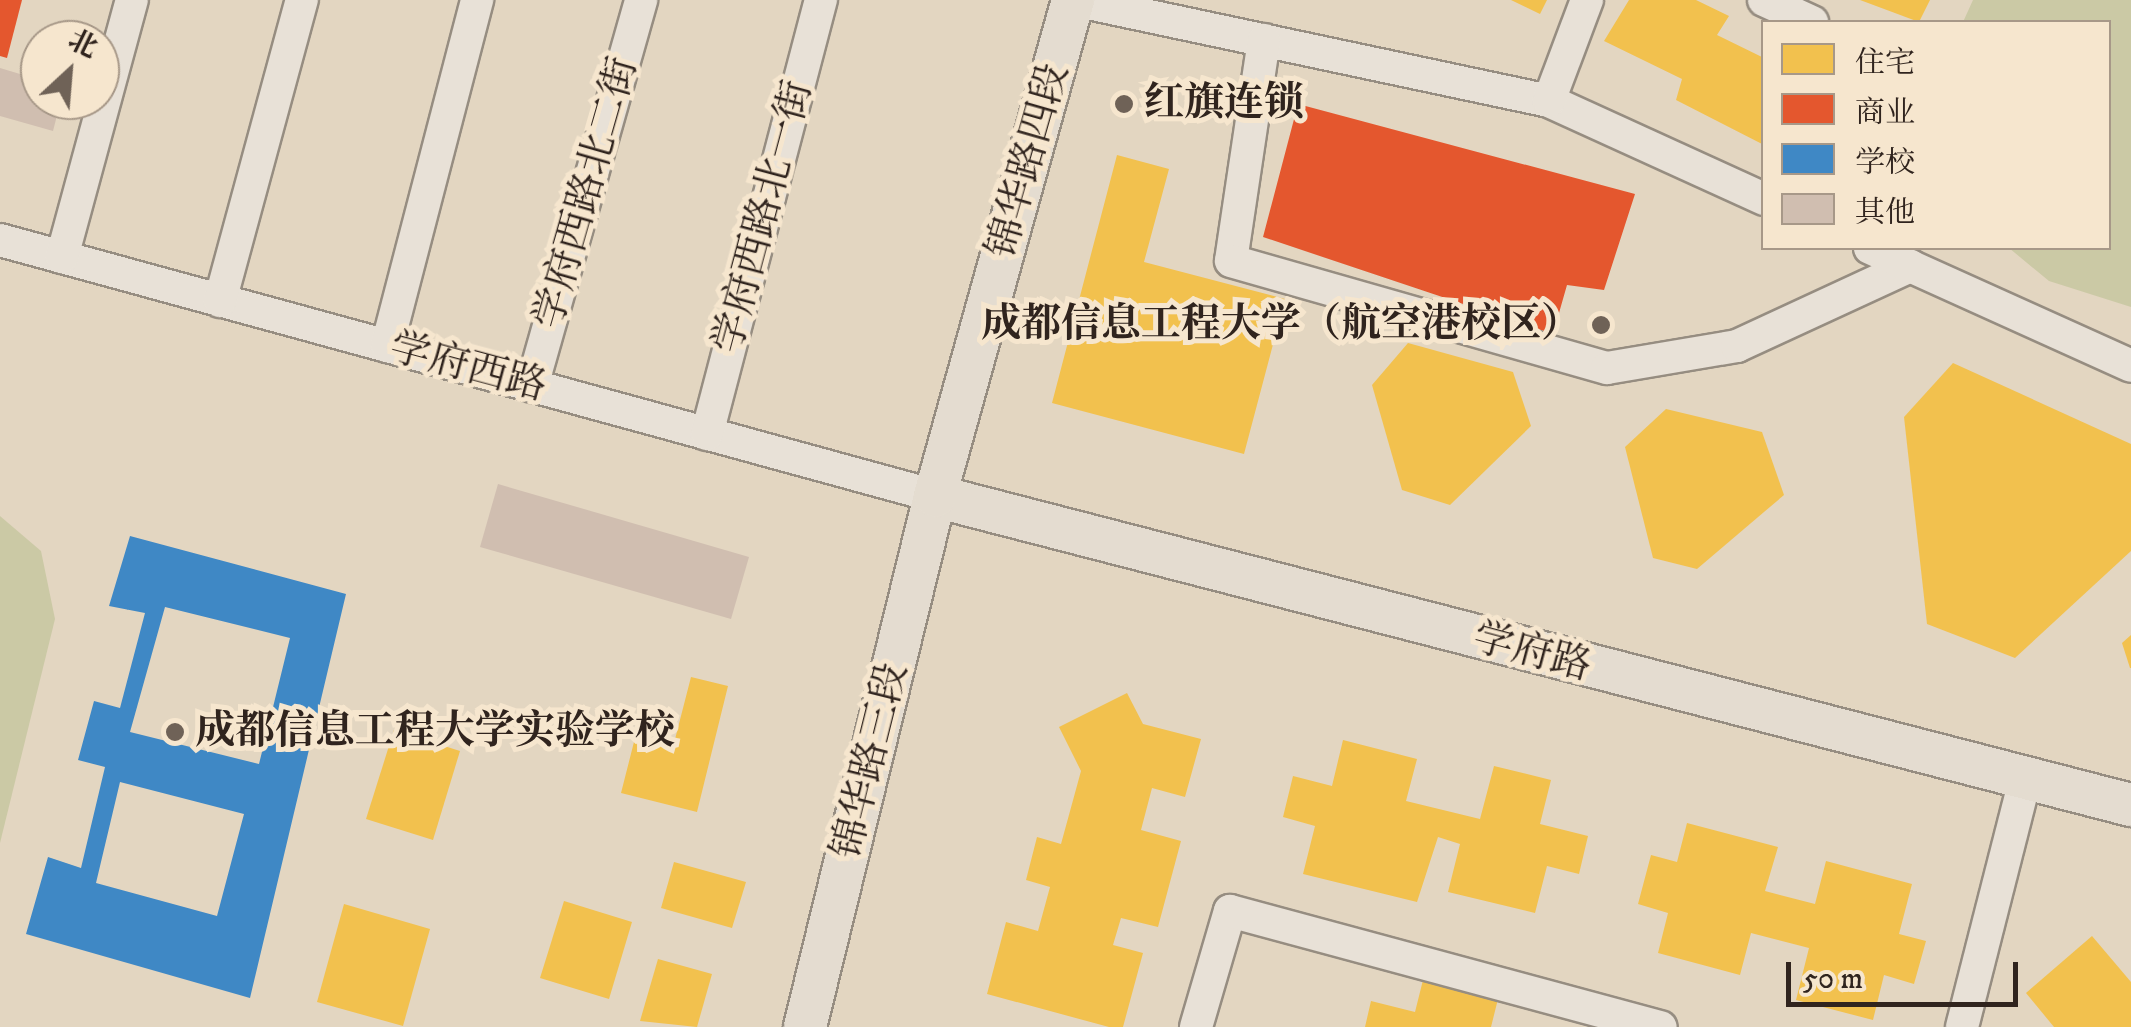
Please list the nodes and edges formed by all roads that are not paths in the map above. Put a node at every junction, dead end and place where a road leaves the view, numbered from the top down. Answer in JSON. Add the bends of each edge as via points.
{"nodes":[{"id":1,"x":132,"y":0,"type":"edge"},
{"id":2,"x":302,"y":0,"type":"edge"},
{"id":3,"x":477,"y":0,"type":"edge"},
{"id":4,"x":642,"y":0,"type":"edge"},
{"id":5,"x":820,"y":0,"type":"edge"},
{"id":6,"x":1074,"y":0,"type":"edge"},
{"id":7,"x":1587,"y":0,"type":"edge"},
{"id":8,"x":1764,"y":0,"type":"edge"},
{"id":9,"x":1808,"y":20,"type":"edge"},
{"id":10,"x":1264,"y":40,"type":"junction"},
{"id":11,"x":1548,"y":102,"type":"junction"},
{"id":12,"x":1761,"y":198,"type":"edge"},
{"id":13,"x":0,"y":240,"type":"edge"},
{"id":14,"x":1874,"y":250,"type":"edge"},
{"id":15,"x":62,"y":257,"type":"junction"},
{"id":16,"x":1910,"y":266,"type":"junction"},
{"id":17,"x":220,"y":300,"type":"junction"},
{"id":18,"x":387,"y":346,"type":"junction"},
{"id":19,"x":2131,"y":366,"type":"edge"},
{"id":20,"x":532,"y":386,"type":"junction"},
{"id":21,"x":707,"y":434,"type":"junction"},
{"id":22,"x":935,"y":496,"type":"junction"},
{"id":23,"x":2025,"y":780,"type":"junction"},
{"id":24,"x":2131,"y":805,"type":"edge"},
{"id":25,"x":1579,"y":1017,"type":"edge"},
{"id":26,"x":806,"y":1027,"type":"edge"},
{"id":27,"x":1196,"y":1027,"type":"edge"},
{"id":28,"x":1660,"y":1027,"type":"edge"},
{"id":29,"x":1962,"y":1027,"type":"edge"}],
"edges":[{"from":1,"to":15,"type":"street"},
{"from":2,"to":17,"type":"street"},
{"from":3,"to":18,"type":"street"},
{"from":4,"to":20,"type":"street","name":"学府西路北二街"},
{"from":5,"to":21,"type":"street","name":"学府西路北一街"},
{"from":6,"to":10,"type":"street"},
{"from":6,"to":22,"type":"main road","name":"锦华路四段"},
{"from":7,"to":11,"type":"street"},
{"from":8,"to":9,"type":"street"},
{"from":10,"to":11,"type":"street"},
{"from":10,"to":16,"type":"street","via":[[1231,261],[1607,368],[1737,346]]},
{"from":11,"to":12,"type":"street"},
{"from":13,"to":15,"type":"street","name":"学府西路"},
{"from":14,"to":16,"type":"street"},
{"from":15,"to":17,"type":"street","name":"学府西路"},
{"from":16,"to":19,"type":"street"},
{"from":17,"to":18,"type":"street","name":"学府西路"},
{"from":18,"to":20,"type":"street","name":"学府西路"},
{"from":20,"to":21,"type":"street","name":"学府西路"},
{"from":21,"to":22,"type":"street","name":"学府西路"},
{"from":22,"to":23,"type":"main road","name":"学府路"},
{"from":22,"to":26,"type":"main road","name":"锦华路三段"},
{"from":23,"to":24,"type":"main road","name":"学府路"},
{"from":23,"to":29,"type":"street"},
{"from":25,"to":27,"type":"street","via":[[1230,910]]},
{"from":25,"to":28,"type":"street"}]}
